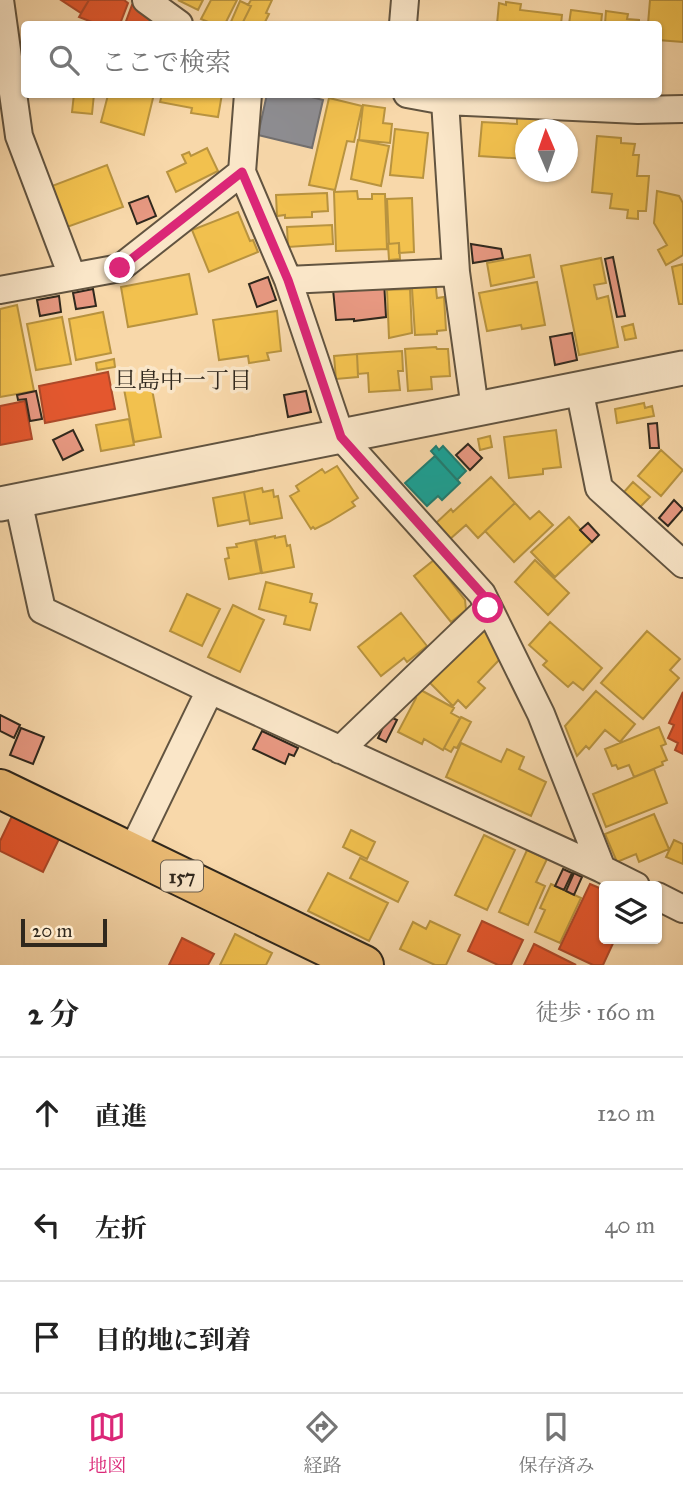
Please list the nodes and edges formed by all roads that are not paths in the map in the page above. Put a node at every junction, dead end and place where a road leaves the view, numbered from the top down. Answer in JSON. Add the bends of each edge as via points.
{"nodes":[{"id":1,"x":0,"y":0,"type":"edge"},
{"id":2,"x":146,"y":0,"type":"edge"},
{"id":3,"x":405,"y":0,"type":"edge"},
{"id":4,"x":175,"y":21,"type":"edge"},
{"id":5,"x":403,"y":21,"type":"edge"},
{"id":6,"x":248,"y":98,"type":"edge"},
{"id":7,"x":429,"y":98,"type":"edge"},
{"id":8,"x":445,"y":101,"type":"junction"},
{"id":9,"x":683,"y":109,"type":"edge"},
{"id":10,"x":242,"y":172,"type":"junction"},
{"id":11,"x":456,"y":272,"type":"junction"},
{"id":12,"x":72,"y":276,"type":"junction"},
{"id":13,"x":288,"y":280,"type":"junction"},
{"id":14,"x":0,"y":290,"type":"edge"},
{"id":15,"x":683,"y":369,"type":"edge"},
{"id":16,"x":579,"y":388,"type":"junction"},
{"id":17,"x":475,"y":409,"type":"junction"},
{"id":18,"x":341,"y":437,"type":"junction"},
{"id":19,"x":9,"y":502,"type":"edge"},
{"id":20,"x":683,"y":564,"type":"edge"},
{"id":21,"x":488,"y":608,"type":"junction"},
{"id":22,"x":210,"y":690,"type":"junction"},
{"id":23,"x":340,"y":750,"type":"junction"},
{"id":24,"x":0,"y":789,"type":"edge"},
{"id":25,"x":132,"y":851,"type":"junction"},
{"id":26,"x":602,"y":869,"type":"junction"},
{"id":27,"x":626,"y":881,"type":"edge"},
{"id":28,"x":662,"y":898,"type":"edge"},
{"id":29,"x":683,"y":909,"type":"edge"},
{"id":30,"x":364,"y":965,"type":"edge"}],
"edges":[{"from":1,"to":12,"type":"street","via":[[19,136]]},
{"from":2,"to":4,"type":"street"},
{"from":3,"to":5,"type":"street"},
{"from":6,"to":10,"type":"street"},
{"from":7,"to":8,"type":"street"},
{"from":8,"to":9,"type":"street"},
{"from":8,"to":11,"type":"street"},
{"from":10,"to":12,"type":"street","via":[[120,268]]},
{"from":10,"to":13,"type":"street"},
{"from":11,"to":13,"type":"street"},
{"from":11,"to":17,"type":"street"},
{"from":12,"to":14,"type":"street"},
{"from":13,"to":18,"type":"street"},
{"from":15,"to":16,"type":"street"},
{"from":16,"to":17,"type":"street"},
{"from":16,"to":20,"type":"street","via":[[599,488]]},
{"from":17,"to":18,"type":"street"},
{"from":18,"to":19,"type":"street"},
{"from":18,"to":21,"type":"street","via":[[482,594]]},
{"from":19,"to":22,"type":"street","via":[[42,610]]},
{"from":21,"to":23,"type":"street"},
{"from":21,"to":26,"type":"street","via":[[541,714]]},
{"from":22,"to":23,"type":"street"},
{"from":22,"to":25,"type":"street"},
{"from":23,"to":26,"type":"street"},
{"from":24,"to":25,"type":"highway","number":"157"},
{"from":25,"to":30,"type":"highway","number":"157"},
{"from":26,"to":27,"type":"street"},
{"from":28,"to":29,"type":"street"}]}
